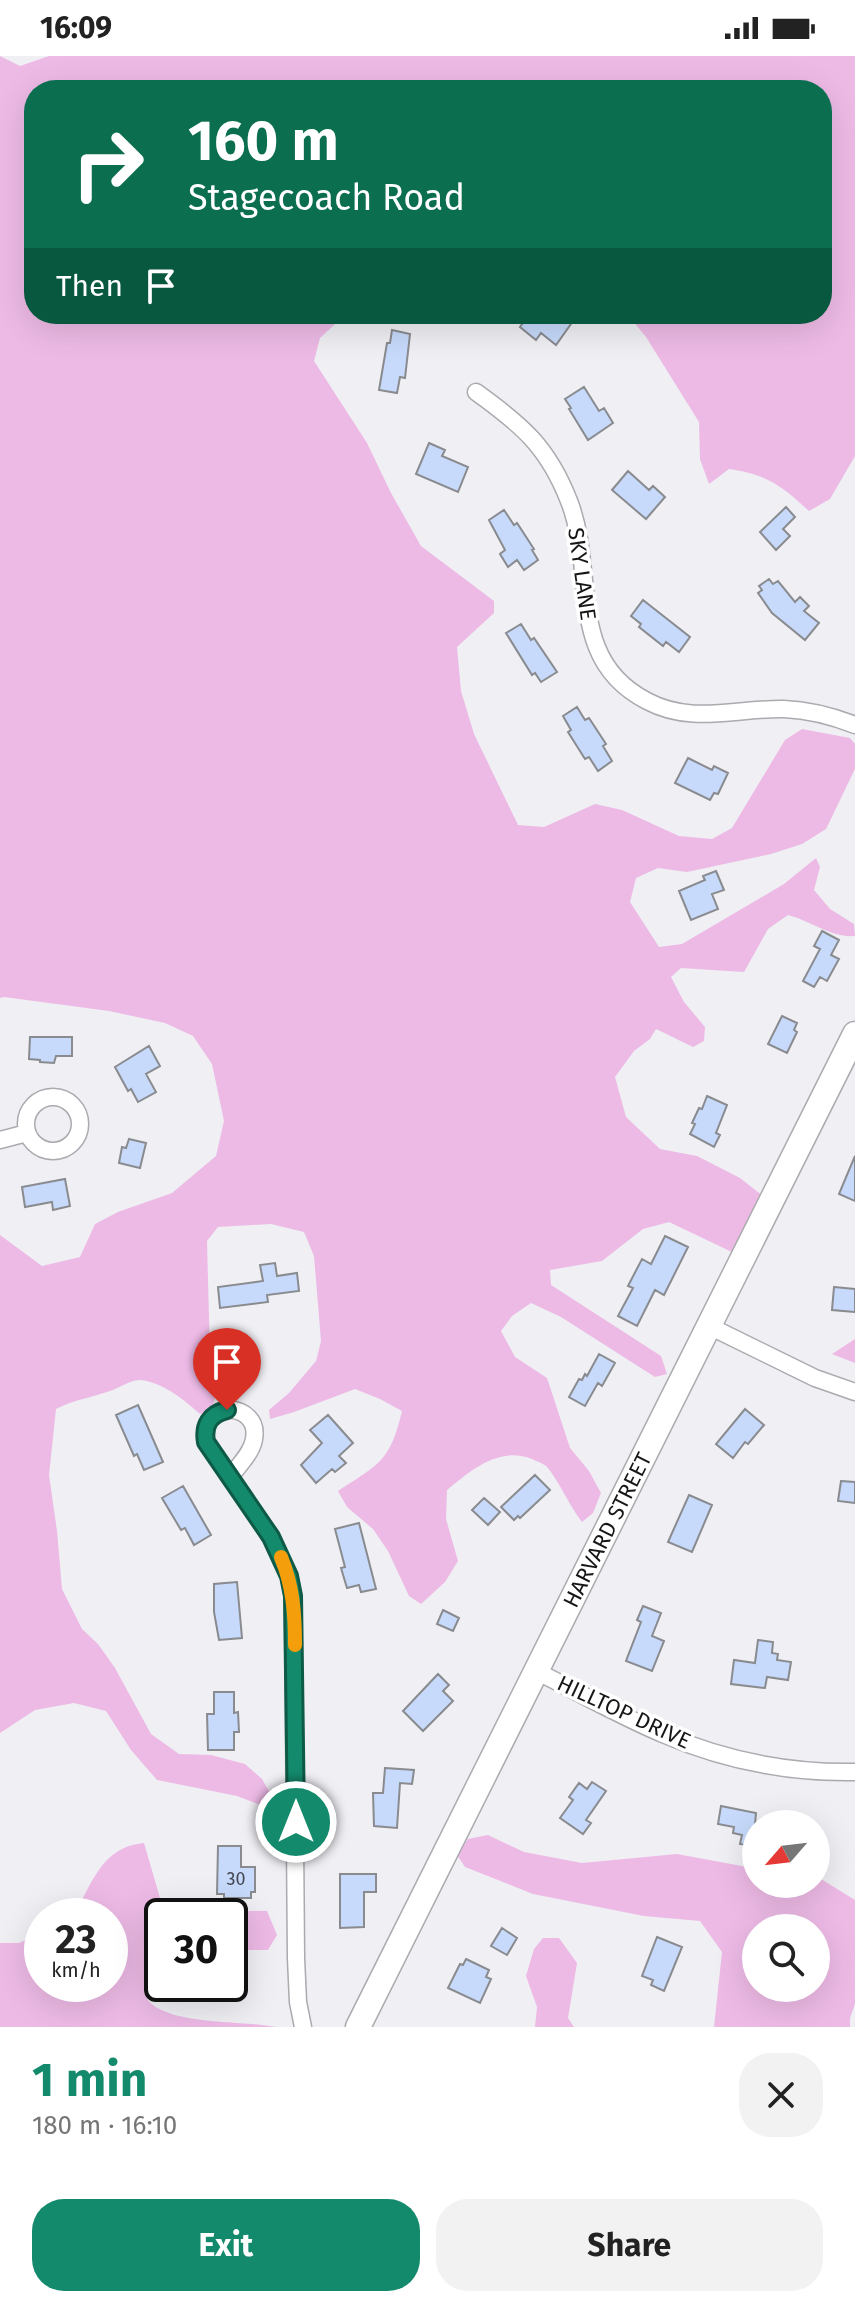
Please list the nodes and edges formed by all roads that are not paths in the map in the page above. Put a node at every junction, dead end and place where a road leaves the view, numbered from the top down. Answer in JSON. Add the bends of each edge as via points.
{"nodes":[{"id":1,"x":476,"y":392,"type":"dead end"},
{"id":2,"x":855,"y":725,"type":"edge"},
{"id":3,"x":855,"y":1034,"type":"edge"},
{"id":4,"x":27,"y":1133,"type":"dead end"},
{"id":5,"x":0,"y":1140,"type":"edge"},
{"id":6,"x":709,"y":1326,"type":"junction"},
{"id":7,"x":855,"y":1392,"type":"edge"},
{"id":8,"x":230,"y":1477,"type":"dead end"},
{"id":9,"x":536,"y":1671,"type":"junction"},
{"id":10,"x":855,"y":1772,"type":"edge"},
{"id":11,"x":303,"y":2027,"type":"edge"},
{"id":12,"x":358,"y":2027,"type":"edge"}],
"edges":[{"from":1,"to":2,"type":"street","name":"SKY LANE","via":[[516,421],[560,480],[578,528],[592,637],[611,674],[626,688],[676,713],[782,709]]},
{"from":3,"to":6,"type":"main road","name":"HARVARD STREET"},
{"from":4,"to":5,"type":"street"},
{"from":6,"to":7,"type":"street"},
{"from":6,"to":9,"type":"main road","name":"HARVARD STREET"},
{"from":8,"to":11,"type":"street","via":[[271,1537],[293,1596],[296,1958]]},
{"from":9,"to":10,"type":"street","name":"HILLTOP DRIVE","via":[[663,1735],[719,1753],[801,1771]]},
{"from":9,"to":12,"type":"main road","name":"HARVARD STREET"}]}
